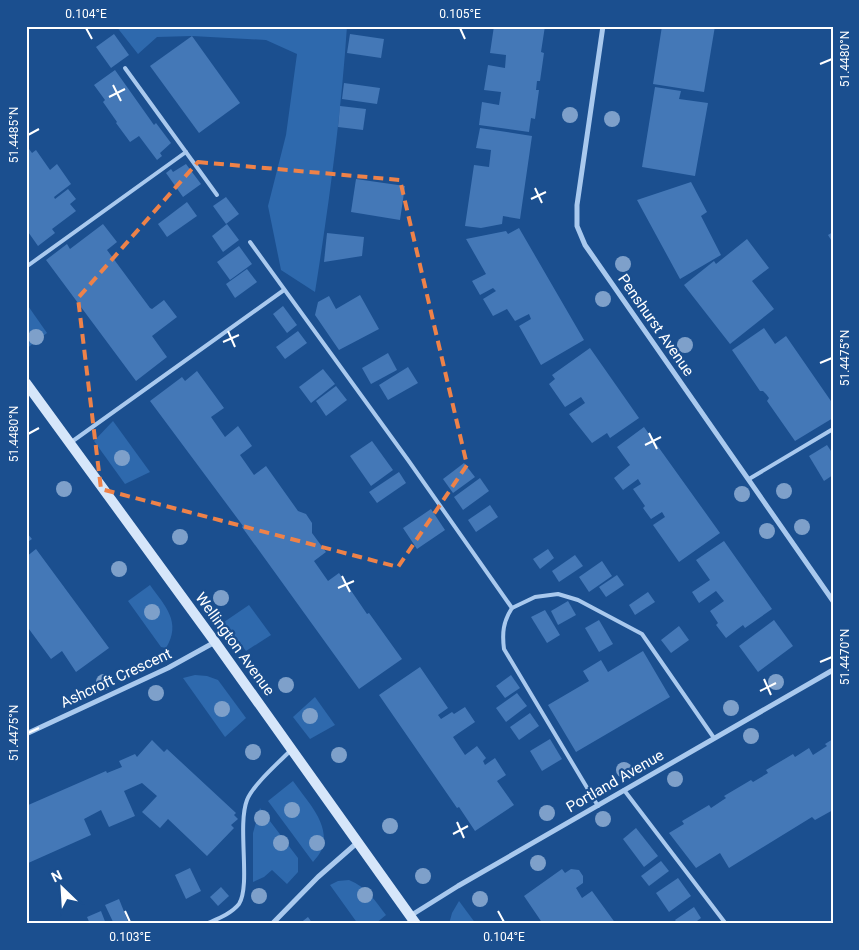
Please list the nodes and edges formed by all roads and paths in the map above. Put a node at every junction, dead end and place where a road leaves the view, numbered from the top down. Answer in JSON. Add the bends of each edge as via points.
{"nodes":[{"id":1,"x":603,"y":26,"type":"edge"},
{"id":2,"x":125,"y":68,"type":"dead end"},
{"id":3,"x":186,"y":152,"type":"junction"},
{"id":4,"x":217,"y":195,"type":"dead end"},
{"id":5,"x":250,"y":242,"type":"dead end"},
{"id":6,"x":26,"y":267,"type":"edge"},
{"id":7,"x":284,"y":290,"type":"junction"},
{"id":8,"x":26,"y":383,"type":"edge"},
{"id":9,"x":833,"y":429,"type":"edge"},
{"id":10,"x":70,"y":443,"type":"junction"},
{"id":11,"x":748,"y":479,"type":"junction"},
{"id":12,"x":833,"y":601,"type":"edge"},
{"id":13,"x":512,"y":608,"type":"junction"},
{"id":14,"x":215,"y":642,"type":"junction"},
{"id":15,"x":833,"y":670,"type":"edge"},
{"id":16,"x":26,"y":734,"type":"edge"},
{"id":17,"x":714,"y":738,"type":"junction"},
{"id":18,"x":292,"y":749,"type":"junction"},
{"id":19,"x":624,"y":790,"type":"junction"},
{"id":20,"x":598,"y":806,"type":"junction"},
{"id":21,"x":358,"y":842,"type":"junction"},
{"id":22,"x":413,"y":920,"type":"edge"},
{"id":23,"x":206,"y":924,"type":"edge"},
{"id":24,"x":272,"y":924,"type":"edge"},
{"id":25,"x":726,"y":924,"type":"edge"}],
"edges":[{"from":1,"to":11,"type":"street","name":"Penshurst Avenue","via":[[577,205],[577,226],[585,245]]},
{"from":2,"to":3,"type":"lane"},
{"from":3,"to":4,"type":"lane"},
{"from":3,"to":6,"type":"lane"},
{"from":5,"to":7,"type":"lane"},
{"from":7,"to":10,"type":"lane"},
{"from":7,"to":13,"type":"lane"},
{"from":8,"to":10,"type":"street","name":"Wellington Avenue"},
{"from":9,"to":11,"type":"lane"},
{"from":10,"to":14,"type":"street","name":"Wellington Avenue"},
{"from":11,"to":12,"type":"street","name":"Penshurst Avenue"},
{"from":13,"to":17,"type":"lane","via":[[535,597],[558,594],[578,600],[642,634]]},
{"from":13,"to":20,"type":"lane","via":[[502,634],[504,650]]},
{"from":14,"to":16,"type":"street","name":"Ashcroft Crescent","via":[[168,668]]},
{"from":14,"to":18,"type":"street","name":"Wellington Avenue"},
{"from":15,"to":17,"type":"street","name":"Portland Avenue"},
{"from":17,"to":19,"type":"street","name":"Portland Avenue"},
{"from":18,"to":21,"type":"street","name":"Wellington Avenue"},
{"from":18,"to":23,"type":"lane","via":[[247,801],[243,830],[243,893],[239,904]]},
{"from":19,"to":20,"type":"street","name":"Portland Avenue"},
{"from":19,"to":25,"type":"lane"},
{"from":20,"to":22,"type":"street","name":"Portland Avenue"},
{"from":21,"to":22,"type":"street","name":"Wellington Avenue"},
{"from":21,"to":24,"type":"street"}]}
